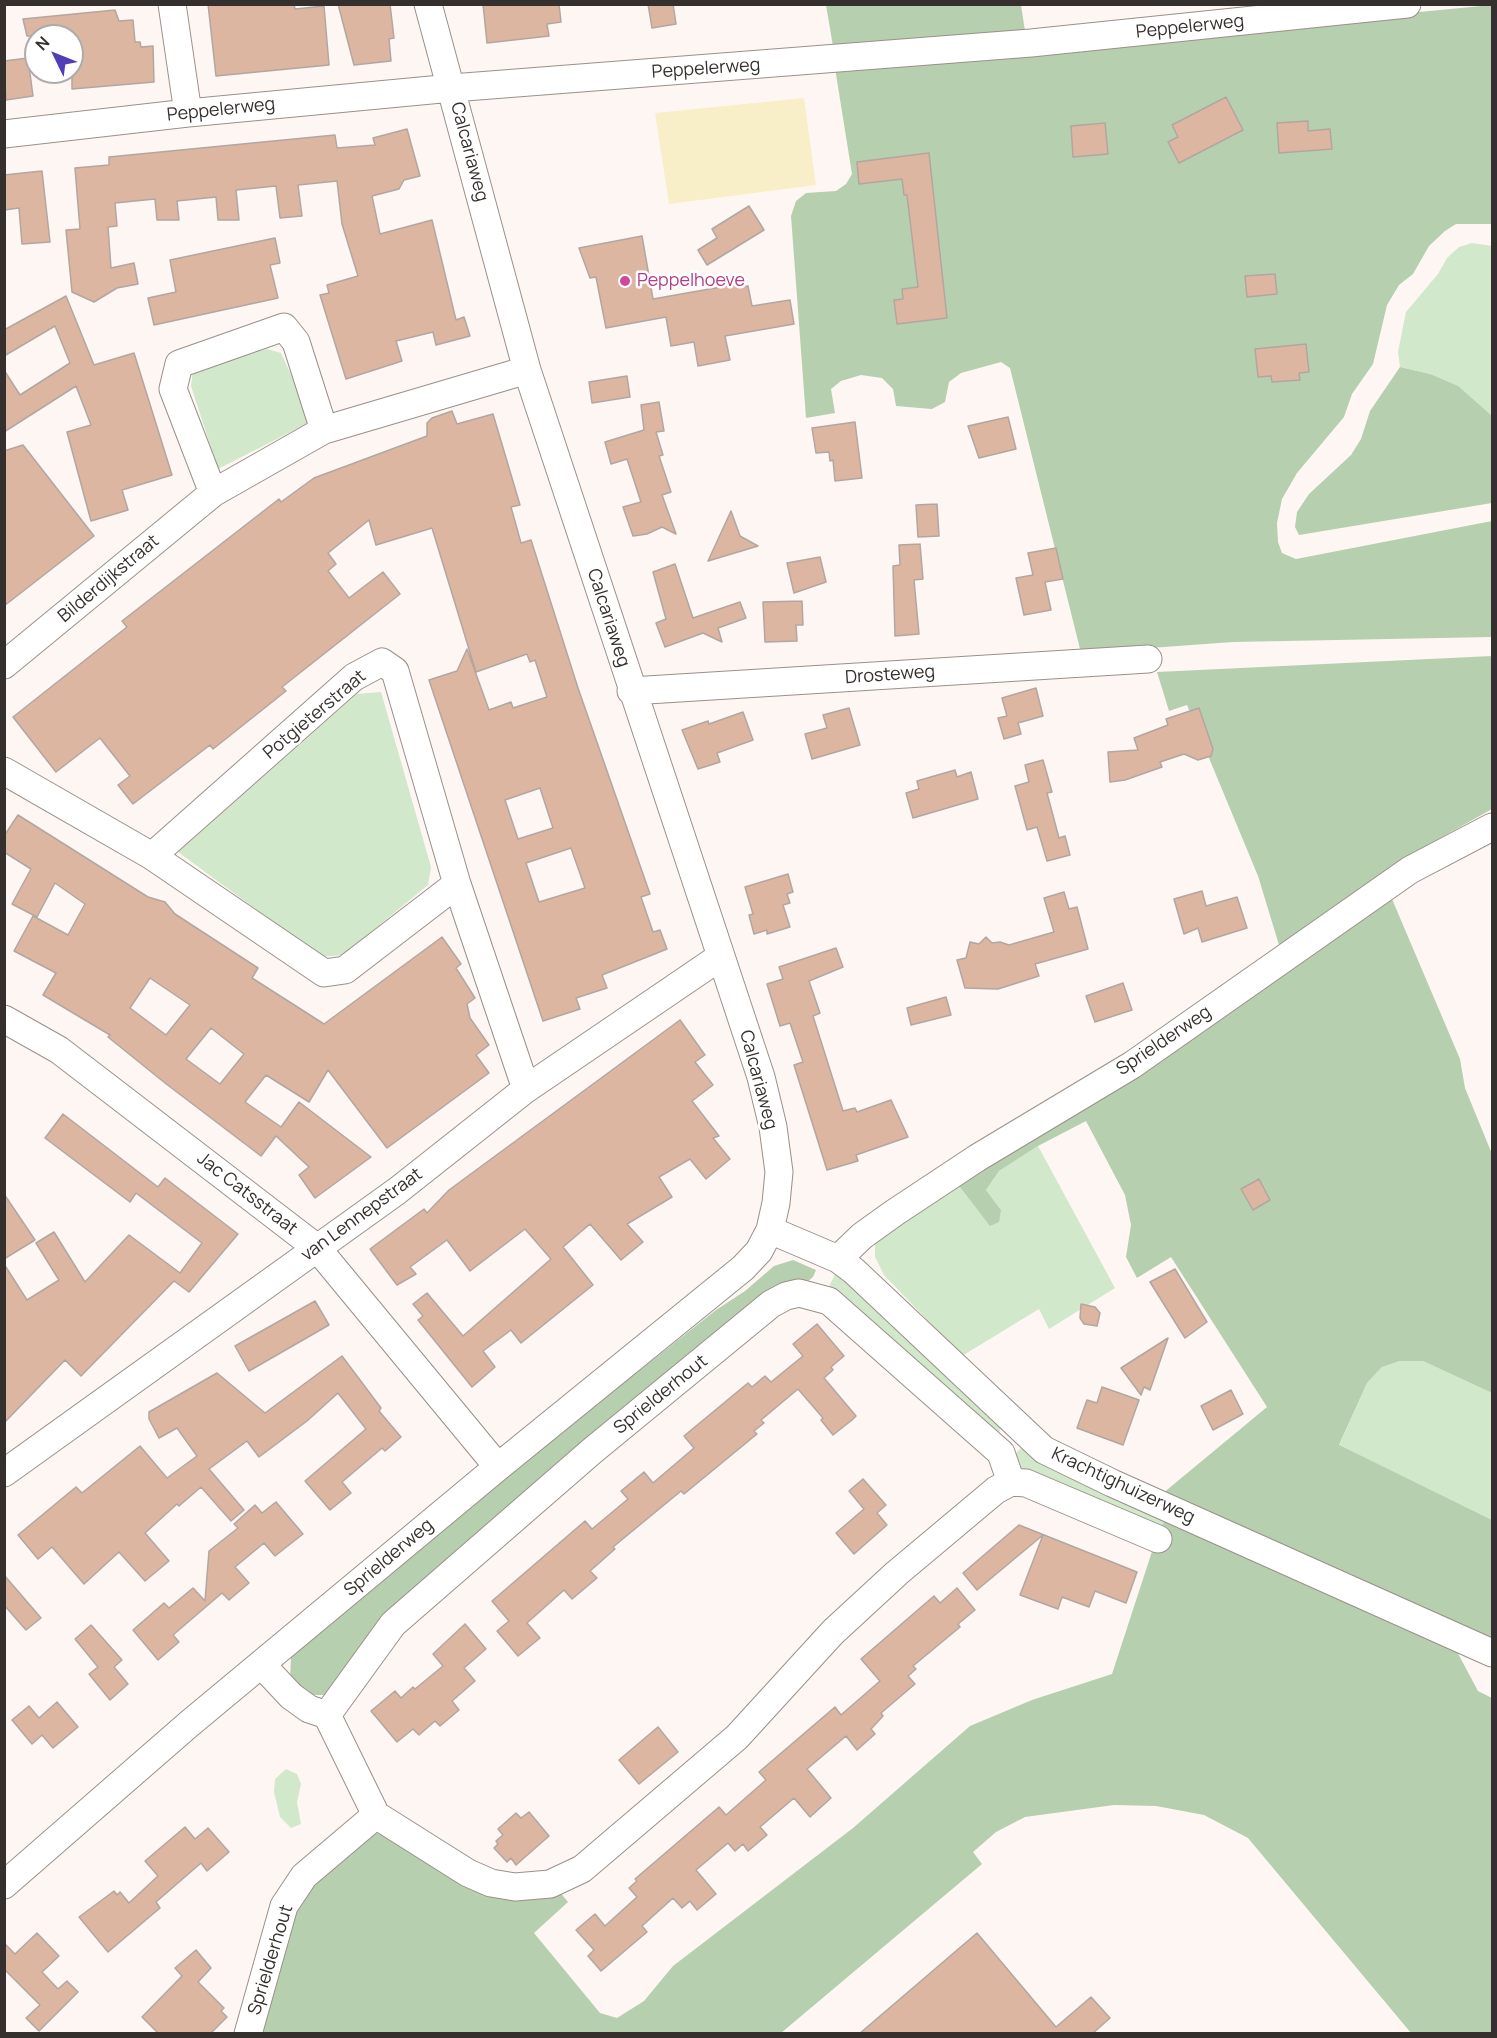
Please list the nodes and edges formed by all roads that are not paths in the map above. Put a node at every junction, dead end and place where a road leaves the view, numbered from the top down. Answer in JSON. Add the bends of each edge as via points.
{"nodes":[{"id":1,"x":172,"y":4,"type":"edge"},
{"id":2,"x":429,"y":4,"type":"edge"},
{"id":3,"x":1407,"y":4,"type":"edge"},
{"id":4,"x":452,"y":88,"type":"junction"},
{"id":5,"x":188,"y":112,"type":"junction"},
{"id":6,"x":4,"y":134,"type":"edge"},
{"id":7,"x":527,"y":370,"type":"junction"},
{"id":8,"x":324,"y":430,"type":"junction"},
{"id":9,"x":213,"y":493,"type":"junction"},
{"id":10,"x":1148,"y":659,"type":"dead end"},
{"id":11,"x":4,"y":665,"type":"edge"},
{"id":12,"x":631,"y":691,"type":"junction"},
{"id":13,"x":4,"y":771,"type":"edge"},
{"id":14,"x":1492,"y":827,"type":"edge"},
{"id":15,"x":152,"y":856,"type":"junction"},
{"id":16,"x":458,"y":884,"type":"junction"},
{"id":17,"x":720,"y":957,"type":"junction"},
{"id":18,"x":4,"y":1019,"type":"edge"},
{"id":19,"x":526,"y":1089,"type":"junction"},
{"id":20,"x":770,"y":1230,"type":"junction"},
{"id":21,"x":317,"y":1248,"type":"junction"},
{"id":22,"x":838,"y":1259,"type":"junction"},
{"id":23,"x":1022,"y":1429,"type":"junction"},
{"id":24,"x":1001,"y":1453,"type":"junction"},
{"id":25,"x":498,"y":1467,"type":"junction"},
{"id":26,"x":4,"y":1473,"type":"edge"},
{"id":27,"x":1011,"y":1482,"type":"junction"},
{"id":28,"x":1158,"y":1539,"type":"dead end"},
{"id":29,"x":1492,"y":1653,"type":"edge"},
{"id":30,"x":262,"y":1665,"type":"junction"},
{"id":31,"x":327,"y":1715,"type":"junction"},
{"id":32,"x":376,"y":1815,"type":"junction"},
{"id":33,"x":4,"y":1885,"type":"edge"},
{"id":34,"x":248,"y":2034,"type":"edge"}],
"edges":[{"from":1,"to":5,"type":"street"},
{"from":2,"to":4,"type":"street","name":"Calcariaweg"},
{"from":3,"to":4,"type":"street","name":"Peppelerweg","via":[[1031,43]]},
{"from":4,"to":5,"type":"street","name":"Peppelerweg"},
{"from":4,"to":7,"type":"street","name":"Calcariaweg"},
{"from":5,"to":6,"type":"street","name":"Peppelerweg"},
{"from":7,"to":8,"type":"street","name":"Bilderdijkstraat"},
{"from":7,"to":12,"type":"street","name":"Calcariaweg"},
{"from":8,"to":9,"type":"street","name":"Bilderdijkstraat"},
{"from":8,"to":9,"type":"street","via":[[296,342],[284,327],[179,364],[173,389]]},
{"from":9,"to":11,"type":"street","name":"Bilderdijkstraat"},
{"from":10,"to":12,"type":"street","name":"Drosteweg"},
{"from":12,"to":17,"type":"street","name":"Calcariaweg"},
{"from":13,"to":15,"type":"street"},
{"from":14,"to":22,"type":"street","name":"Sprielderweg","via":[[1410,870],[1132,1065],[894,1213]]},
{"from":15,"to":16,"type":"street","via":[[324,973],[345,970]]},
{"from":15,"to":16,"type":"street","name":"Potgieterstraat","via":[[354,677],[382,662],[395,671]]},
{"from":16,"to":19,"type":"street","name":"Potgieterstraat"},
{"from":17,"to":19,"type":"street","name":"van Lennepstraat"},
{"from":17,"to":20,"type":"street","name":"Calcariaweg","via":[[761,1077],[772,1127],[779,1172]]},
{"from":18,"to":21,"type":"street","name":"Jac Catsstraat","via":[[59,1050]]},
{"from":19,"to":21,"type":"street","name":"van Lennepstraat","via":[[397,1191]]},
{"from":20,"to":22,"type":"street","name":"Krachtighuizerweg"},
{"from":20,"to":25,"type":"street","name":"Sprielderweg","via":[[759,1251],[742,1268]]},
{"from":21,"to":25,"type":"street","name":"Jac Catsstraat"},
{"from":21,"to":26,"type":"street","name":"van Lennepstraat"},
{"from":22,"to":23,"type":"street","name":"Krachtighuizerweg","via":[[887,1300]]},
{"from":23,"to":24,"type":"street"},
{"from":23,"to":29,"type":"street","name":"Krachtighuizerweg","via":[[1044,1450],[1070,1463]]},
{"from":24,"to":27,"type":"street","name":"Sprielderhout"},
{"from":24,"to":31,"type":"street","name":"Sprielderhout","via":[[829,1301],[799,1293],[786,1296],[771,1304],[592,1451],[393,1624]]},
{"from":25,"to":30,"type":"street","name":"Sprielderweg"},
{"from":27,"to":28,"type":"street","via":[[1026,1484]]},
{"from":27,"to":32,"type":"street","via":[[996,1490],[897,1573],[833,1632],[737,1737],[582,1869],[550,1884],[515,1887],[491,1883],[468,1873]]},
{"from":30,"to":31,"type":"street","via":[[291,1696],[309,1709]]},
{"from":30,"to":33,"type":"street","name":"Sprielderweg"},
{"from":31,"to":32,"type":"street"},
{"from":32,"to":34,"type":"street","name":"Sprielderhout","via":[[304,1876],[284,1906]]}]}
